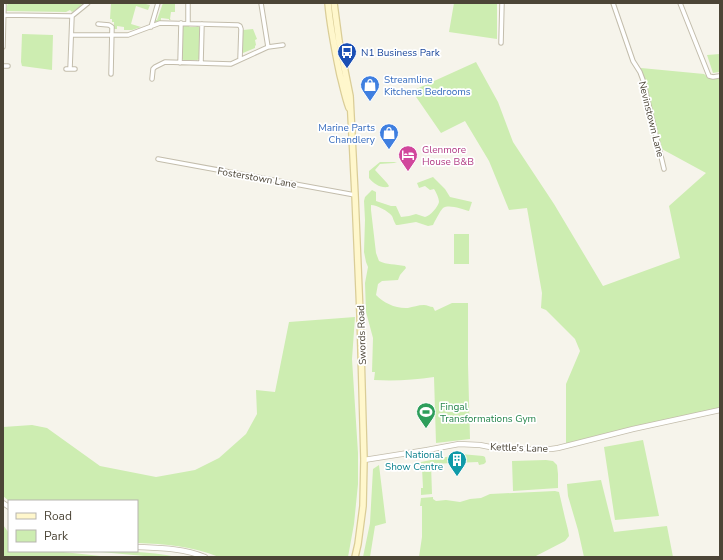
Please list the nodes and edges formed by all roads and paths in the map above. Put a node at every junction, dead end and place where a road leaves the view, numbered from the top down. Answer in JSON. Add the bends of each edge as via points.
{"nodes":[{"id":1,"x":158,"y":3,"type":"edge"},
{"id":2,"x":188,"y":3,"type":"edge"},
{"id":3,"x":261,"y":3,"type":"edge"},
{"id":4,"x":328,"y":3,"type":"edge"},
{"id":5,"x":334,"y":3,"type":"edge"},
{"id":6,"x":502,"y":3,"type":"edge"},
{"id":7,"x":613,"y":3,"type":"edge"},
{"id":8,"x":680,"y":3,"type":"edge"},
{"id":9,"x":86,"y":4,"type":"edge"},
{"id":10,"x":4,"y":5,"type":"dead end"},
{"id":11,"x":4,"y":15,"type":"junction"},
{"id":12,"x":72,"y":16,"type":"junction"},
{"id":13,"x":181,"y":23,"type":"junction"},
{"id":14,"x":98,"y":24,"type":"dead end"},
{"id":15,"x":188,"y":24,"type":"junction"},
{"id":16,"x":202,"y":24,"type":"junction"},
{"id":17,"x":151,"y":27,"type":"junction"},
{"id":18,"x":72,"y":35,"type":"junction"},
{"id":19,"x":111,"y":35,"type":"junction"},
{"id":20,"x":501,"y":43,"type":"dead end"},
{"id":21,"x":283,"y":44,"type":"dead end"},
{"id":22,"x":268,"y":46,"type":"junction"},
{"id":23,"x":3,"y":47,"type":"edge"},
{"id":24,"x":240,"y":59,"type":"junction"},
{"id":25,"x":180,"y":63,"type":"junction"},
{"id":26,"x":202,"y":63,"type":"junction"},
{"id":27,"x":3,"y":66,"type":"edge"},
{"id":28,"x":8,"y":66,"type":"dead end"},
{"id":29,"x":71,"y":69,"type":"dead end"},
{"id":30,"x":111,"y":74,"type":"dead end"},
{"id":31,"x":719,"y":76,"type":"dead end"},
{"id":32,"x":152,"y":79,"type":"dead end"},
{"id":33,"x":350,"y":112,"type":"junction"},
{"id":34,"x":158,"y":159,"type":"dead end"},
{"id":35,"x":664,"y":169,"type":"dead end"},
{"id":36,"x":356,"y":195,"type":"junction"},
{"id":37,"x":720,"y":410,"type":"edge"},
{"id":38,"x":364,"y":460,"type":"junction"},
{"id":39,"x":138,"y":547,"type":"edge"},
{"id":40,"x":199,"y":556,"type":"edge"},
{"id":41,"x":205,"y":557,"type":"edge"},
{"id":42,"x":355,"y":557,"type":"edge"}],
"edges":[{"from":1,"to":17,"type":"street"},
{"from":2,"to":15,"type":"street"},
{"from":3,"to":22,"type":"street"},
{"from":4,"to":33,"type":"main road","name":"Swords Road","via":[[344,97]]},
{"from":5,"to":33,"type":"main road","name":"Swords Road","via":[[350,96]]},
{"from":6,"to":20,"type":"street"},
{"from":7,"to":35,"type":"street","name":"Nevinstown Lane","via":[[633,61],[643,80]]},
{"from":8,"to":31,"type":"street","via":[[709,76]]},
{"from":9,"to":12,"type":"street"},
{"from":10,"to":11,"type":"street"},
{"from":11,"to":12,"type":"street"},
{"from":11,"to":23,"type":"street"},
{"from":12,"to":18,"type":"street"},
{"from":13,"to":15,"type":"street"},
{"from":13,"to":17,"type":"street","via":[[160,23]]},
{"from":13,"to":25,"type":"street"},
{"from":14,"to":19,"type":"street","via":[[111,25]]},
{"from":15,"to":16,"type":"street"},
{"from":16,"to":24,"type":"street","via":[[240,26]]},
{"from":16,"to":26,"type":"street"},
{"from":17,"to":19,"type":"street","via":[[128,35]]},
{"from":18,"to":19,"type":"street"},
{"from":18,"to":29,"type":"street"},
{"from":19,"to":30,"type":"street"},
{"from":21,"to":22,"type":"street"},
{"from":22,"to":24,"type":"street"},
{"from":24,"to":26,"type":"street","via":[[231,64]]},
{"from":25,"to":26,"type":"street"},
{"from":25,"to":32,"type":"street","via":[[165,62],[155,67]]},
{"from":27,"to":28,"type":"street"},
{"from":33,"to":36,"type":"main road","name":"Swords Road"},
{"from":34,"to":36,"type":"street","name":"Fosterstown Lane"},
{"from":36,"to":38,"type":"main road","name":"Swords Road"},
{"from":37,"to":38,"type":"street","name":"Kettle's Lane","via":[[551,449],[504,449],[459,444]]},
{"from":38,"to":42,"type":"main road","name":"Swords Road","via":[[363,506]]},
{"from":39,"to":40,"type":"street","via":[[182,550]]},
{"from":40,"to":41,"type":"street"}]}
